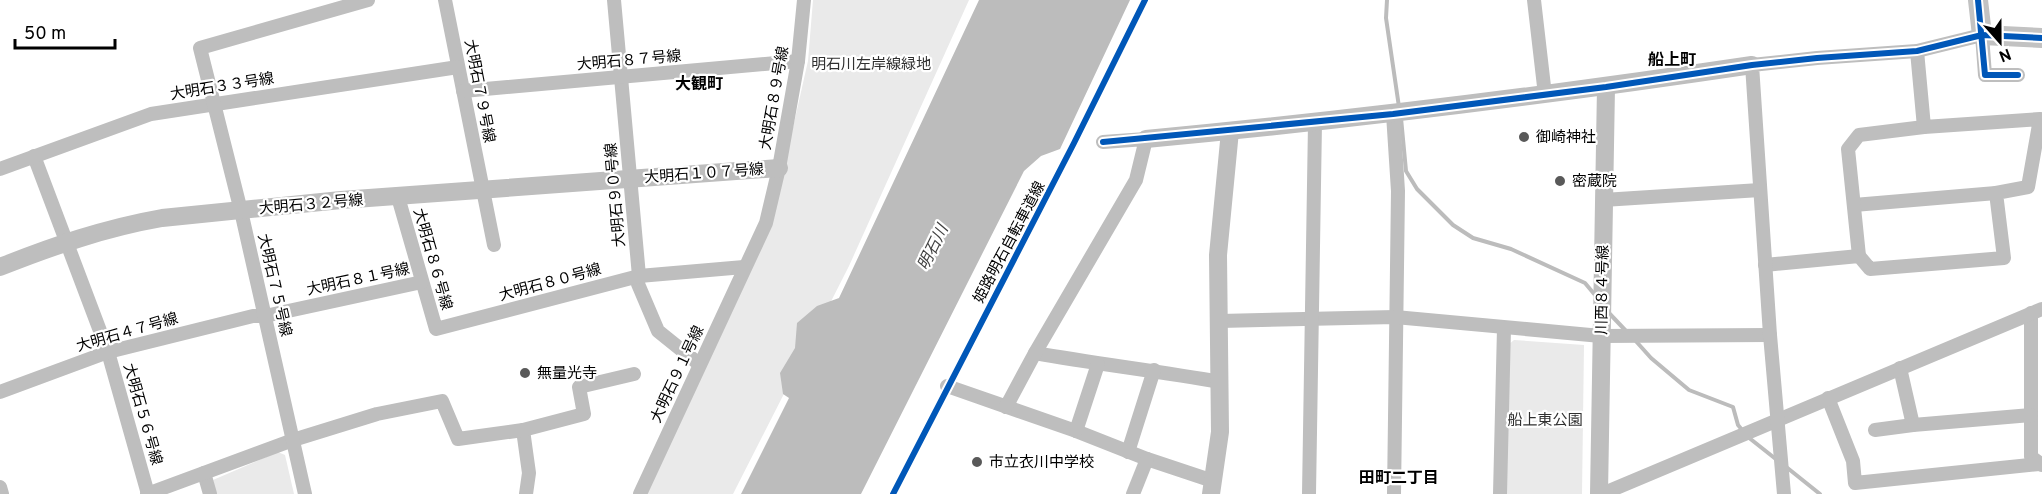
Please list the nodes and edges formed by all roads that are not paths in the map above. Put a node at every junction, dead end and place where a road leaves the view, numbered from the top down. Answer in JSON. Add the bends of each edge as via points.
{"nodes":[{"id":1,"x":368,"y":0,"type":"edge"},
{"id":2,"x":445,"y":0,"type":"edge"},
{"id":3,"x":614,"y":0,"type":"edge"},
{"id":4,"x":804,"y":0,"type":"edge"},
{"id":5,"x":1534,"y":0,"type":"edge"},
{"id":6,"x":1978,"y":0,"type":"edge"},
{"id":7,"x":1982,"y":35,"type":"junction"},
{"id":8,"x":2042,"y":38,"type":"edge"},
{"id":9,"x":1917,"y":51,"type":"junction"},
{"id":10,"x":798,"y":61,"type":"junction"},
{"id":11,"x":1752,"y":65,"type":"junction"},
{"id":12,"x":458,"y":67,"type":"junction"},
{"id":13,"x":2018,"y":75,"type":"dead end"},
{"id":14,"x":621,"y":77,"type":"junction"},
{"id":15,"x":1606,"y":87,"type":"junction"},
{"id":16,"x":463,"y":91,"type":"junction"},
{"id":17,"x":1545,"y":95,"type":"junction"},
{"id":18,"x":214,"y":104,"type":"junction"},
{"id":19,"x":1393,"y":114,"type":"junction"},
{"id":20,"x":1315,"y":123,"type":"junction"},
{"id":21,"x":1924,"y":127,"type":"junction"},
{"id":22,"x":1230,"y":131,"type":"junction"},
{"id":23,"x":1146,"y":139,"type":"junction"},
{"id":24,"x":1103,"y":142,"type":"dead end"},
{"id":25,"x":34,"y":156,"type":"junction"},
{"id":26,"x":779,"y":168,"type":"junction"},
{"id":27,"x":0,"y":169,"type":"edge"},
{"id":28,"x":630,"y":178,"type":"junction"},
{"id":29,"x":483,"y":189,"type":"junction"},
{"id":30,"x":1760,"y":190,"type":"junction"},
{"id":31,"x":1996,"y":193,"type":"junction"},
{"id":32,"x":398,"y":197,"type":"junction"},
{"id":33,"x":1604,"y":200,"type":"junction"},
{"id":34,"x":1854,"y":206,"type":"junction"},
{"id":35,"x":241,"y":211,"type":"junction"},
{"id":36,"x":66,"y":242,"type":"junction"},
{"id":37,"x":494,"y":245,"type":"dead end"},
{"id":38,"x":1859,"y":256,"type":"junction"},
{"id":39,"x":1765,"y":265,"type":"junction"},
{"id":40,"x":0,"y":267,"type":"edge"},
{"id":41,"x":744,"y":267,"type":"junction"},
{"id":42,"x":639,"y":276,"type":"junction"},
{"id":43,"x":422,"y":282,"type":"junction"},
{"id":44,"x":2037,"y":311,"type":"edge"},
{"id":45,"x":265,"y":316,"type":"junction"},
{"id":46,"x":1395,"y":317,"type":"junction"},
{"id":47,"x":1312,"y":318,"type":"junction"},
{"id":48,"x":1220,"y":321,"type":"junction"},
{"id":49,"x":1504,"y":328,"type":"junction"},
{"id":50,"x":436,"y":329,"type":"joint"},
{"id":51,"x":1770,"y":335,"type":"junction"},
{"id":52,"x":1601,"y":336,"type":"junction"},
{"id":53,"x":108,"y":352,"type":"junction"},
{"id":54,"x":1035,"y":352,"type":"junction"},
{"id":55,"x":699,"y":364,"type":"junction"},
{"id":56,"x":1098,"y":364,"type":"junction"},
{"id":57,"x":1900,"y":368,"type":"junction"},
{"id":58,"x":1154,"y":370,"type":"junction"},
{"id":59,"x":634,"y":374,"type":"dead end"},
{"id":60,"x":1220,"y":382,"type":"junction"},
{"id":61,"x":947,"y":386,"type":"dead end"},
{"id":62,"x":0,"y":392,"type":"edge"},
{"id":63,"x":1828,"y":398,"type":"junction"},
{"id":64,"x":1006,"y":407,"type":"junction"},
{"id":65,"x":2031,"y":415,"type":"junction"},
{"id":66,"x":1779,"y":419,"type":"junction"},
{"id":67,"x":1913,"y":425,"type":"junction"},
{"id":68,"x":523,"y":430,"type":"junction"},
{"id":69,"x":1875,"y":430,"type":"dead end"},
{"id":70,"x":1076,"y":431,"type":"junction"},
{"id":71,"x":293,"y":440,"type":"junction"},
{"id":72,"x":1128,"y":452,"type":"junction"},
{"id":73,"x":1147,"y":459,"type":"junction"},
{"id":74,"x":2041,"y":465,"type":"edge"},
{"id":75,"x":204,"y":473,"type":"junction"},
{"id":76,"x":0,"y":487,"type":"edge"},
{"id":77,"x":1212,"y":488,"type":"edge"},
{"id":78,"x":2,"y":494,"type":"edge"},
{"id":79,"x":147,"y":494,"type":"edge"},
{"id":80,"x":210,"y":494,"type":"edge"},
{"id":81,"x":305,"y":494,"type":"edge"},
{"id":82,"x":526,"y":494,"type":"edge"},
{"id":83,"x":640,"y":494,"type":"edge"},
{"id":84,"x":1133,"y":494,"type":"edge"},
{"id":85,"x":1309,"y":494,"type":"edge"},
{"id":86,"x":1394,"y":494,"type":"edge"},
{"id":87,"x":1500,"y":494,"type":"edge"},
{"id":88,"x":1600,"y":494,"type":"edge"},
{"id":89,"x":1784,"y":494,"type":"edge"}],
"edges":[{"from":1,"to":18,"type":"street","name":"大明石７５号線","via":[[200,48]]},
{"from":2,"to":12,"type":"street","name":"大明石７９号線"},
{"from":3,"to":14,"type":"street","name":"大明石９０号線"},
{"from":4,"to":10,"type":"street","name":"大明石８９号線"},
{"from":5,"to":17,"type":"street"},
{"from":6,"to":7,"type":"main road"},
{"from":7,"to":8,"type":"main road"},
{"from":7,"to":9,"type":"street"},
{"from":7,"to":13,"type":"street","via":[[1985,75]]},
{"from":9,"to":11,"type":"street"},
{"from":9,"to":21,"type":"street"},
{"from":10,"to":14,"type":"street","name":"大明石８７号線"},
{"from":10,"to":26,"type":"street","name":"大明石８９号線"},
{"from":11,"to":15,"type":"street"},
{"from":11,"to":30,"type":"street"},
{"from":12,"to":16,"type":"street","name":"大明石７９号線"},
{"from":12,"to":18,"type":"street","name":"大明石３３号線"},
{"from":14,"to":16,"type":"street","name":"大明石８７号線"},
{"from":14,"to":28,"type":"street","name":"大明石９０号線"},
{"from":15,"to":17,"type":"street"},
{"from":15,"to":33,"type":"street","name":"川西８４号線"},
{"from":16,"to":29,"type":"street","name":"大明石７９号線"},
{"from":17,"to":19,"type":"street"},
{"from":18,"to":25,"type":"street","name":"大明石３３号線","via":[[151,114]]},
{"from":18,"to":35,"type":"street","name":"大明石７５号線"},
{"from":19,"to":20,"type":"street"},
{"from":19,"to":46,"type":"street","via":[[1398,191]]},
{"from":20,"to":22,"type":"street"},
{"from":20,"to":47,"type":"street"},
{"from":21,"to":31,"type":"street","via":[[2040,119],[2028,187]]},
{"from":21,"to":34,"type":"street","via":[[1859,135],[1848,149]]},
{"from":22,"to":23,"type":"street"},
{"from":22,"to":48,"type":"street","via":[[1218,255]]},
{"from":23,"to":24,"type":"street"},
{"from":23,"to":54,"type":"street","via":[[1136,180]]},
{"from":25,"to":27,"type":"street","name":"大明石３３号線"},
{"from":25,"to":36,"type":"street","name":"大明石５６号線"},
{"from":26,"to":28,"type":"street","name":"大明石１０７号線"},
{"from":26,"to":41,"type":"street","name":"大明石８９号線","via":[[766,223]]},
{"from":28,"to":29,"type":"street","name":"大明石３２号線"},
{"from":28,"to":42,"type":"street","name":"大明石９０号線"},
{"from":29,"to":32,"type":"street","name":"大明石３２号線"},
{"from":29,"to":37,"type":"street","name":"大明石７９号線"},
{"from":30,"to":33,"type":"street"},
{"from":30,"to":39,"type":"street"},
{"from":31,"to":34,"type":"street"},
{"from":31,"to":38,"type":"street","via":[[2004,258],[1870,269]]},
{"from":32,"to":35,"type":"street","name":"大明石３２号線"},
{"from":32,"to":43,"type":"street","name":"大明石８６号線"},
{"from":33,"to":52,"type":"street","name":"川西８４号線"},
{"from":34,"to":38,"type":"street"},
{"from":35,"to":36,"type":"street","name":"大明石３２号線","via":[[153,219]]},
{"from":35,"to":45,"type":"street","name":"大明石７５号線"},
{"from":36,"to":40,"type":"street","name":"大明石３２号線"},
{"from":36,"to":53,"type":"street","name":"大明石５６号線"},
{"from":38,"to":39,"type":"street"},
{"from":39,"to":51,"type":"street"},
{"from":41,"to":42,"type":"street","name":"大明石８０号線"},
{"from":41,"to":55,"type":"street","name":"大明石９１号線"},
{"from":42,"to":50,"type":"street","name":"大明石８０号線"},
{"from":42,"to":55,"type":"street","name":"大明石９０号線","via":[[638,284],[658,331]]},
{"from":43,"to":45,"type":"street","name":"大明石８１号線"},
{"from":43,"to":50,"type":"street","name":"大明石８６号線"},
{"from":44,"to":57,"type":"street"},
{"from":44,"to":65,"type":"street"},
{"from":45,"to":53,"type":"street","name":"大明石４７号線"},
{"from":45,"to":71,"type":"street","name":"大明石７５号線"},
{"from":46,"to":47,"type":"street"},
{"from":46,"to":49,"type":"street"},
{"from":46,"to":86,"type":"street"},
{"from":47,"to":48,"type":"street"},
{"from":47,"to":85,"type":"street"},
{"from":48,"to":60,"type":"street"},
{"from":49,"to":52,"type":"street"},
{"from":49,"to":87,"type":"street"},
{"from":51,"to":52,"type":"street"},
{"from":51,"to":66,"type":"street"},
{"from":52,"to":88,"type":"street","name":"川西８４号線"},
{"from":53,"to":62,"type":"street","name":"大明石４７号線"},
{"from":53,"to":79,"type":"street","name":"大明石５６号線"},
{"from":54,"to":56,"type":"street"},
{"from":54,"to":64,"type":"street"},
{"from":55,"to":83,"type":"street","name":"大明石９１号線"},
{"from":56,"to":58,"type":"street"},
{"from":56,"to":70,"type":"street"},
{"from":57,"to":63,"type":"street"},
{"from":57,"to":67,"type":"street"},
{"from":58,"to":60,"type":"street"},
{"from":58,"to":72,"type":"street"},
{"from":59,"to":68,"type":"street","via":[[579,387],[585,414]]},
{"from":60,"to":77,"type":"street","via":[[1220,432]]},
{"from":61,"to":64,"type":"street"},
{"from":63,"to":66,"type":"street"},
{"from":63,"to":74,"type":"street","via":[[1853,461],[1855,483]]},
{"from":64,"to":70,"type":"street"},
{"from":65,"to":67,"type":"street"},
{"from":65,"to":74,"type":"street","via":[[2031,457]]},
{"from":66,"to":88,"type":"street"},
{"from":66,"to":89,"type":"street"},
{"from":67,"to":69,"type":"street"},
{"from":68,"to":71,"type":"street","via":[[458,439],[442,401],[377,414]]},
{"from":68,"to":82,"type":"street","via":[[529,473]]},
{"from":70,"to":72,"type":"street"},
{"from":71,"to":75,"type":"street"},
{"from":71,"to":81,"type":"street","name":"大明石７５号線"},
{"from":72,"to":73,"type":"street"},
{"from":73,"to":77,"type":"street"},
{"from":73,"to":84,"type":"street"},
{"from":75,"to":79,"type":"street"},
{"from":75,"to":80,"type":"street"},
{"from":76,"to":78,"type":"street"}]}
